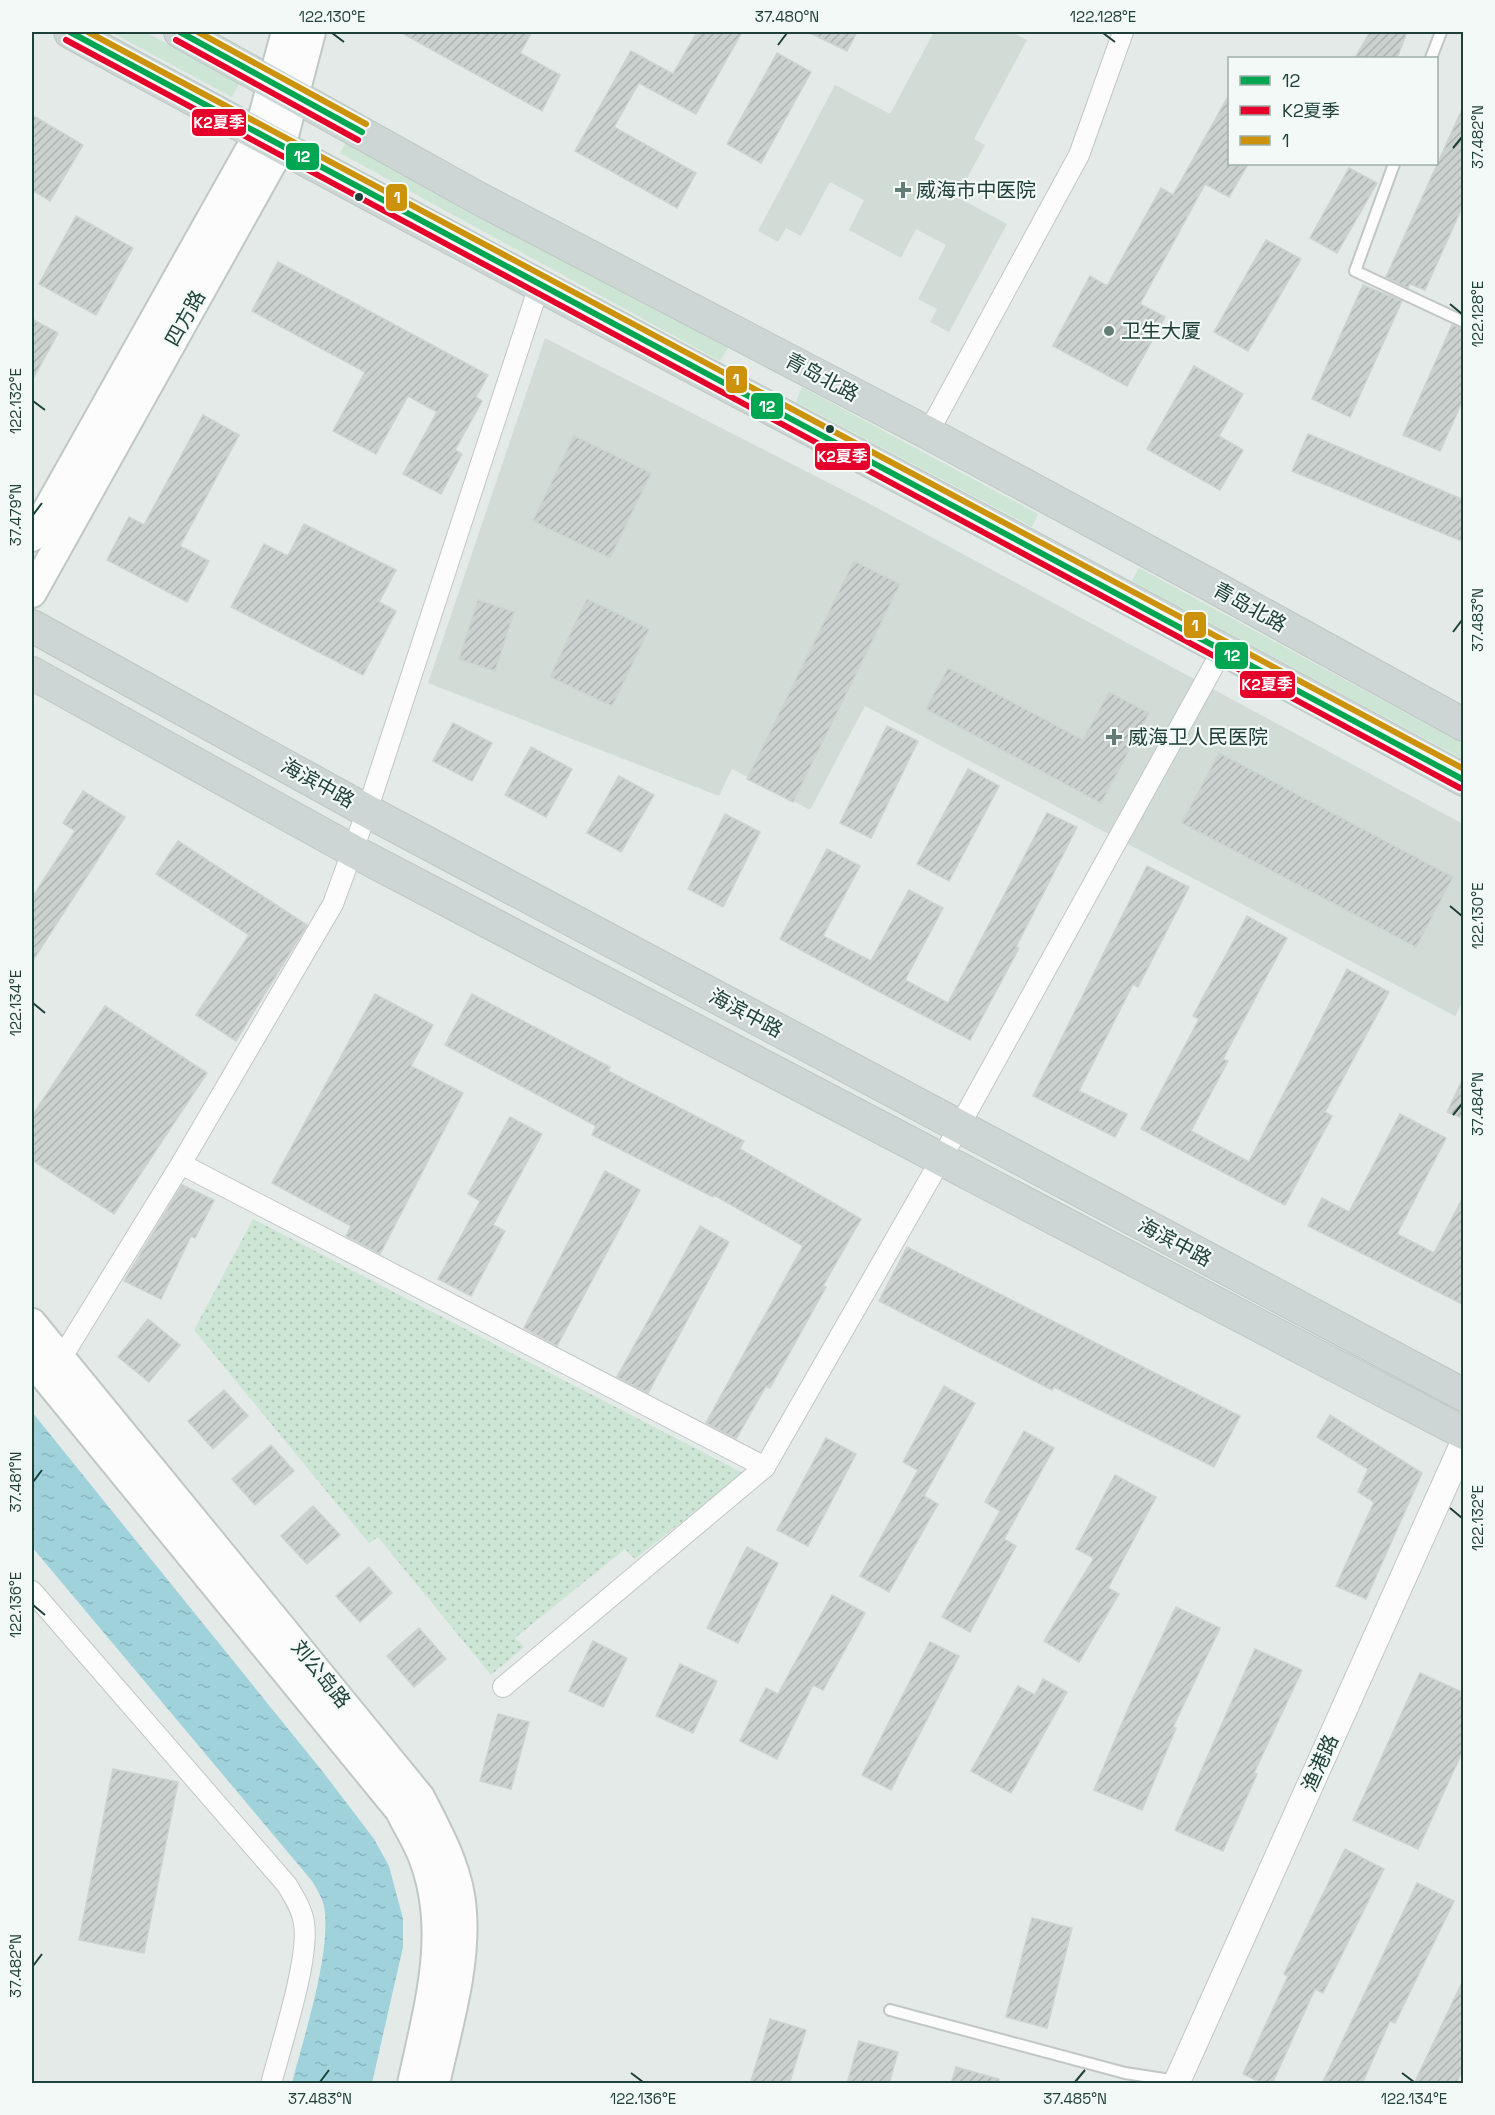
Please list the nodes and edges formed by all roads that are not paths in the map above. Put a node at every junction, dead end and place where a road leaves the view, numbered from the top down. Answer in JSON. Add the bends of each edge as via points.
{"nodes":[{"id":1,"x":70,"y":32,"type":"edge"},
{"id":2,"x":180,"y":32,"type":"edge"},
{"id":3,"x":286,"y":32,"type":"edge"},
{"id":4,"x":310,"y":32,"type":"edge"},
{"id":5,"x":1123,"y":32,"type":"edge"},
{"id":6,"x":1441,"y":32,"type":"edge"},
{"id":7,"x":1431,"y":57,"type":"edge"},
{"id":8,"x":284,"y":88,"type":"junction"},
{"id":9,"x":269,"y":141,"type":"junction"},
{"id":10,"x":1394,"y":165,"type":"edge"},
{"id":11,"x":539,"y":286,"type":"junction"},
{"id":12,"x":1464,"y":322,"type":"edge"},
{"id":13,"x":928,"y":433,"type":"junction"},
{"id":14,"x":32,"y":537,"type":"edge"},
{"id":15,"x":32,"y":592,"type":"edge"},
{"id":16,"x":32,"y":626,"type":"edge"},
{"id":17,"x":1223,"y":649,"type":"junction"},
{"id":18,"x":39,"y":682,"type":"edge"},
{"id":19,"x":1464,"y":725,"type":"edge"},
{"id":20,"x":1464,"y":780,"type":"edge"},
{"id":21,"x":367,"y":811,"type":"junction"},
{"id":22,"x":353,"y":851,"type":"junction"},
{"id":23,"x":959,"y":1127,"type":"junction"},
{"id":24,"x":940,"y":1161,"type":"junction"},
{"id":25,"x":181,"y":1164,"type":"junction"},
{"id":26,"x":32,"y":1323,"type":"edge"},
{"id":27,"x":45,"y":1364,"type":"edge"},
{"id":28,"x":1464,"y":1395,"type":"edge"},
{"id":29,"x":1464,"y":1433,"type":"edge"},
{"id":30,"x":1464,"y":1442,"type":"edge"},
{"id":31,"x":765,"y":1467,"type":"junction"},
{"id":32,"x":32,"y":1591,"type":"edge"},
{"id":33,"x":503,"y":1687,"type":"dead end"},
{"id":34,"x":890,"y":2010,"type":"dead end"},
{"id":35,"x":1179,"y":2083,"type":"edge"},
{"id":36,"x":271,"y":2084,"type":"edge"},
{"id":37,"x":412,"y":2084,"type":"edge"},
{"id":38,"x":435,"y":2084,"type":"edge"}],
"edges":[{"from":1,"to":9,"type":"main road"},
{"from":2,"to":8,"type":"main road","name":"青岛北路"},
{"from":3,"to":8,"type":"main road","name":"四方路"},
{"from":4,"to":8,"type":"main road","name":"四方路"},
{"from":5,"to":13,"type":"street","via":[[1079,155]]},
{"from":6,"to":7,"type":"lane"},
{"from":8,"to":9,"type":"main road","name":"四方路"},
{"from":8,"to":13,"type":"main road","name":"青岛北路","via":[[478,198]]},
{"from":9,"to":11,"type":"main road"},
{"from":9,"to":14,"type":"main road","name":"四方路"},
{"from":9,"to":15,"type":"main road","name":"四方路"},
{"from":10,"to":12,"type":"lane","via":[[1355,271]]},
{"from":11,"to":17,"type":"main road"},
{"from":11,"to":21,"type":"street"},
{"from":13,"to":19,"type":"main road","name":"青岛北路"},
{"from":16,"to":21,"type":"main road","name":"海滨中路"},
{"from":17,"to":20,"type":"main road"},
{"from":17,"to":23,"type":"street"},
{"from":18,"to":22,"type":"main road","name":"海滨中路"},
{"from":21,"to":22,"type":"street"},
{"from":21,"to":23,"type":"main road","name":"海滨中路"},
{"from":22,"to":24,"type":"main road","name":"海滨中路"},
{"from":22,"to":25,"type":"street","via":[[333,904]]},
{"from":23,"to":24,"type":"street"},
{"from":23,"to":28,"type":"main road","name":"海滨中路"},
{"from":24,"to":29,"type":"main road","name":"海滨中路"},
{"from":24,"to":31,"type":"street"},
{"from":25,"to":27,"type":"street"},
{"from":25,"to":31,"type":"street"},
{"from":26,"to":27,"type":"main road","name":"刘公岛路"},
{"from":27,"to":37,"type":"main road","name":"刘公岛路","via":[[400,1811],[423,1857],[437,1913],[437,1967]]},
{"from":27,"to":38,"type":"main road","name":"刘公岛路","via":[[420,1797],[448,1853],[462,1911],[459,1971]]},
{"from":30,"to":35,"type":"street","name":"渔港路"},
{"from":31,"to":33,"type":"street"},
{"from":32,"to":36,"type":"street","via":[[298,1902],[304,1923],[304,1951]]},
{"from":34,"to":35,"type":"lane","via":[[1125,2073]]}]}
